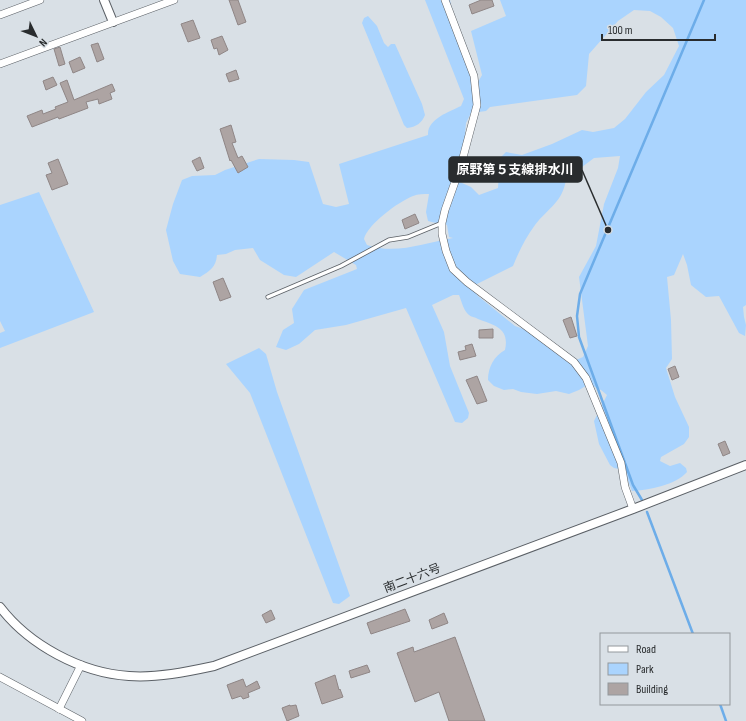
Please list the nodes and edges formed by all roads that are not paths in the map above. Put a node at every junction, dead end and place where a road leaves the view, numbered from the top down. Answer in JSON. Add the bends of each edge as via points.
{"nodes":[{"id":1,"x":40,"y":0,"type":"edge"},
{"id":2,"x":104,"y":0,"type":"edge"},
{"id":3,"x":174,"y":0,"type":"edge"},
{"id":4,"x":445,"y":0,"type":"edge"},
{"id":5,"x":0,"y":15,"type":"edge"},
{"id":6,"x":113,"y":22,"type":"junction"},
{"id":7,"x":0,"y":64,"type":"edge"},
{"id":8,"x":442,"y":223,"type":"junction"},
{"id":9,"x":268,"y":297,"type":"dead end"},
{"id":10,"x":746,"y":465,"type":"edge"},
{"id":11,"x":633,"y":509,"type":"junction"},
{"id":12,"x":0,"y":607,"type":"edge"},
{"id":13,"x":81,"y":665,"type":"junction"},
{"id":14,"x":0,"y":676,"type":"edge"},
{"id":15,"x":59,"y":709,"type":"junction"},
{"id":16,"x":82,"y":721,"type":"edge"}],
"edges":[{"from":1,"to":5,"type":"street"},
{"from":2,"to":6,"type":"street"},
{"from":3,"to":6,"type":"street"},
{"from":4,"to":8,"type":"street","via":[[474,76],[477,105],[462,166]]},
{"from":6,"to":7,"type":"street"},
{"from":8,"to":9,"type":"lane","via":[[408,237],[389,240],[341,266]]},
{"from":8,"to":11,"type":"street","via":[[446,251],[453,269],[477,290],[574,362],[586,378],[621,463],[624,487]]},
{"from":10,"to":11,"type":"street","name":"南二十六号"},
{"from":11,"to":13,"type":"street","name":"南二十六号","via":[[214,666],[162,675],[129,676]]},
{"from":12,"to":13,"type":"street","name":"南二十六号","via":[[28,636],[60,656]]},
{"from":13,"to":15,"type":"street"},
{"from":14,"to":15,"type":"street"},
{"from":15,"to":16,"type":"street"}]}
